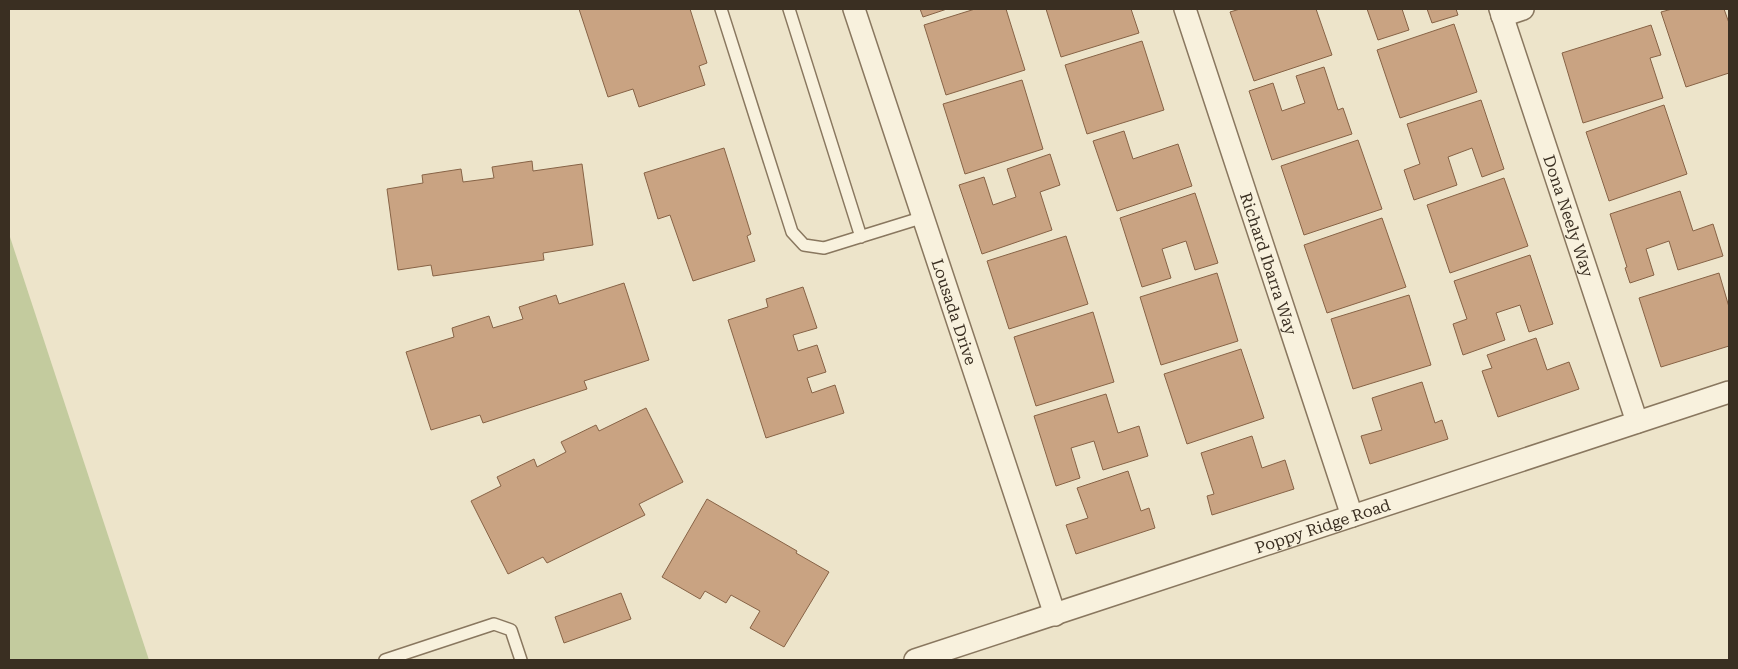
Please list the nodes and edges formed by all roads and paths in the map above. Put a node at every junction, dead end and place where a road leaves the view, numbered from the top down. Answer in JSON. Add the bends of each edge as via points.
{"nodes":[{"id":1,"x":721,"y":9,"type":"edge"},
{"id":2,"x":789,"y":9,"type":"edge"},
{"id":3,"x":854,"y":9,"type":"edge"},
{"id":4,"x":1185,"y":9,"type":"edge"},
{"id":5,"x":1523,"y":9,"type":"edge"},
{"id":6,"x":1501,"y":12,"type":"edge"},
{"id":7,"x":924,"y":217,"type":"junction"},
{"id":8,"x":861,"y":237,"type":"junction"},
{"id":9,"x":1729,"y":392,"type":"edge"},
{"id":10,"x":1638,"y":422,"type":"junction"},
{"id":11,"x":1352,"y":516,"type":"junction"},
{"id":12,"x":1055,"y":615,"type":"junction"},
{"id":13,"x":385,"y":660,"type":"edge"},
{"id":14,"x":521,"y":660,"type":"edge"},
{"id":15,"x":915,"y":660,"type":"edge"}],
"edges":[{"from":1,"to":8,"type":"lane","via":[[792,232],[804,244],[824,248]]},
{"from":2,"to":8,"type":"lane"},
{"from":3,"to":7,"type":"street","name":"Lousada Drive"},
{"from":4,"to":11,"type":"street","name":"Richard Ibarra Way"},
{"from":5,"to":6,"type":"street"},
{"from":6,"to":10,"type":"street","name":"Dona Neely Way"},
{"from":7,"to":8,"type":"lane"},
{"from":7,"to":12,"type":"street","name":"Lousada Drive"},
{"from":9,"to":10,"type":"street","name":"Poppy Ridge Road"},
{"from":10,"to":11,"type":"street","name":"Poppy Ridge Road"},
{"from":11,"to":12,"type":"street","name":"Poppy Ridge Road"},
{"from":12,"to":15,"type":"street","name":"Poppy Ridge Road"},
{"from":13,"to":14,"type":"lane","via":[[494,624],[511,630]]}]}
